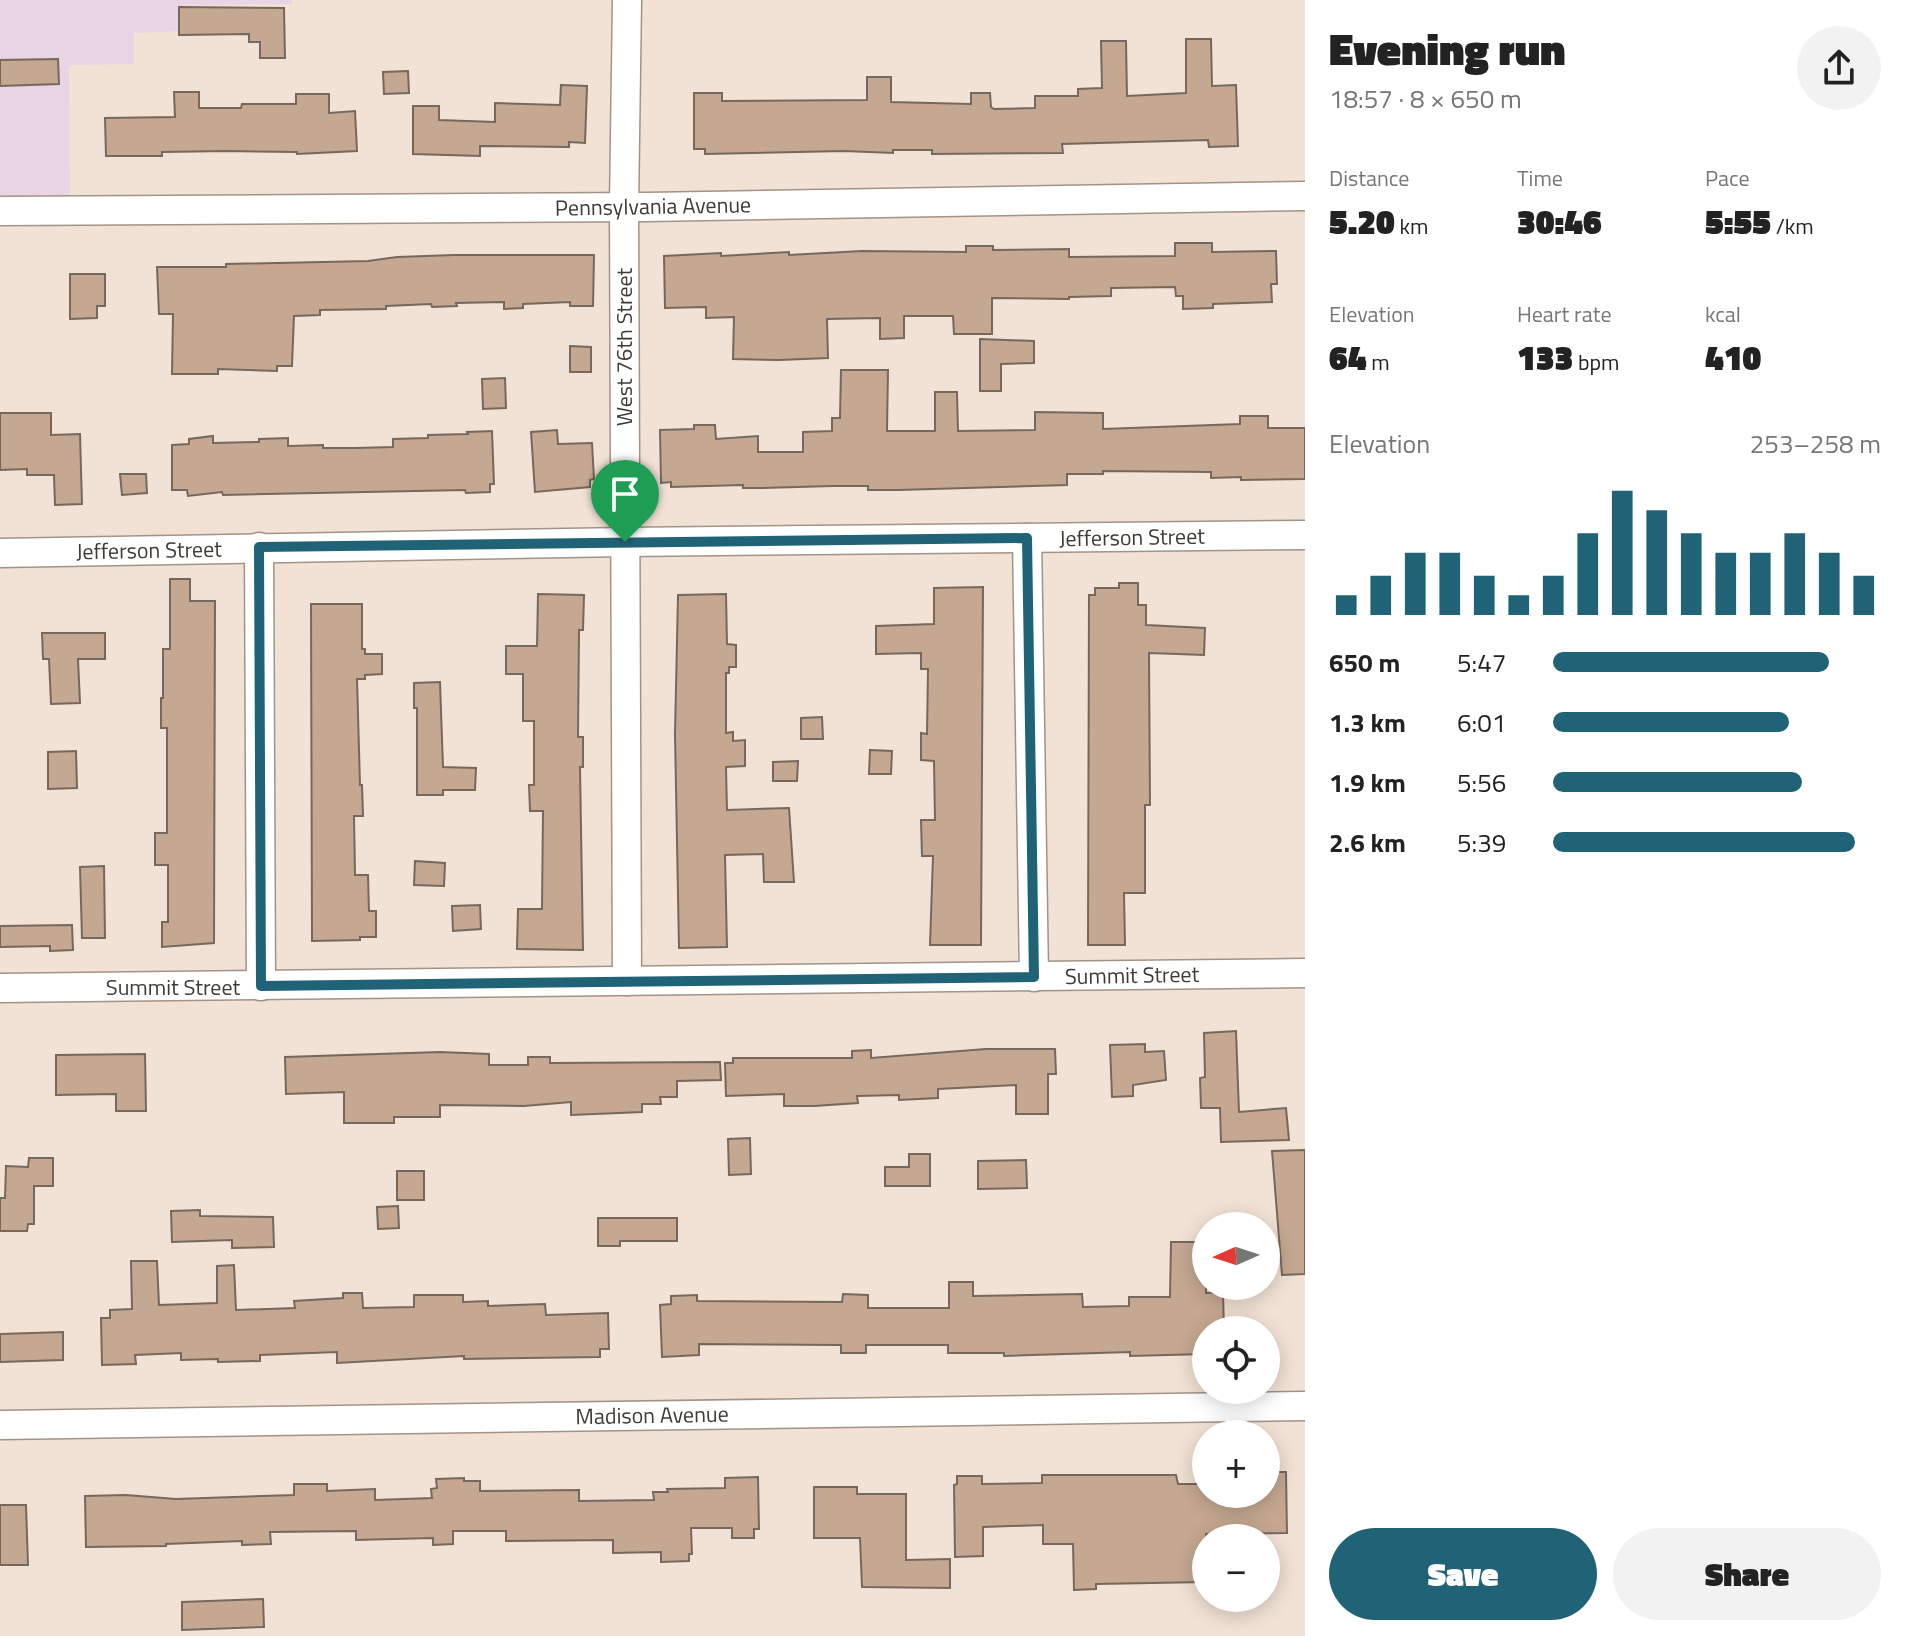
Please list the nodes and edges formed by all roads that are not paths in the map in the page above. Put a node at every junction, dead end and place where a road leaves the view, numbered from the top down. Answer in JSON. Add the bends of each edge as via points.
{"nodes":[{"id":1,"x":627,"y":0,"type":"edge"},
{"id":2,"x":1305,"y":196,"type":"edge"},
{"id":3,"x":624,"y":207,"type":"junction"},
{"id":4,"x":0,"y":211,"type":"edge"},
{"id":5,"x":1305,"y":535,"type":"edge"},
{"id":6,"x":1027,"y":538,"type":"junction"},
{"id":7,"x":625,"y":542,"type":"junction"},
{"id":8,"x":259,"y":547,"type":"junction"},
{"id":9,"x":0,"y":553,"type":"edge"},
{"id":10,"x":1305,"y":973,"type":"edge"},
{"id":11,"x":1034,"y":977,"type":"junction"},
{"id":12,"x":627,"y":981,"type":"junction"},
{"id":13,"x":261,"y":986,"type":"junction"},
{"id":14,"x":0,"y":988,"type":"edge"},
{"id":15,"x":1305,"y":1406,"type":"edge"},
{"id":16,"x":0,"y":1425,"type":"edge"}],
"edges":[{"from":1,"to":3,"type":"street","name":"West 76th Street"},
{"from":2,"to":3,"type":"street","name":"Pennsylvania Avenue"},
{"from":3,"to":4,"type":"street","name":"Pennsylvania Avenue"},
{"from":3,"to":7,"type":"street","name":"West 76th Street"},
{"from":5,"to":6,"type":"street","name":"Jefferson Street"},
{"from":6,"to":7,"type":"street","name":"Jefferson Street"},
{"from":6,"to":11,"type":"street"},
{"from":7,"to":8,"type":"street","name":"Jefferson Street"},
{"from":7,"to":12,"type":"street","name":"West 76th Street"},
{"from":8,"to":9,"type":"street","name":"Jefferson Street"},
{"from":8,"to":13,"type":"street"},
{"from":10,"to":11,"type":"street","name":"Summit Street"},
{"from":11,"to":12,"type":"street","name":"Summit Street"},
{"from":12,"to":13,"type":"street","name":"Summit Street"},
{"from":13,"to":14,"type":"street","name":"Summit Street"},
{"from":15,"to":16,"type":"street","name":"Madison Avenue"}]}
